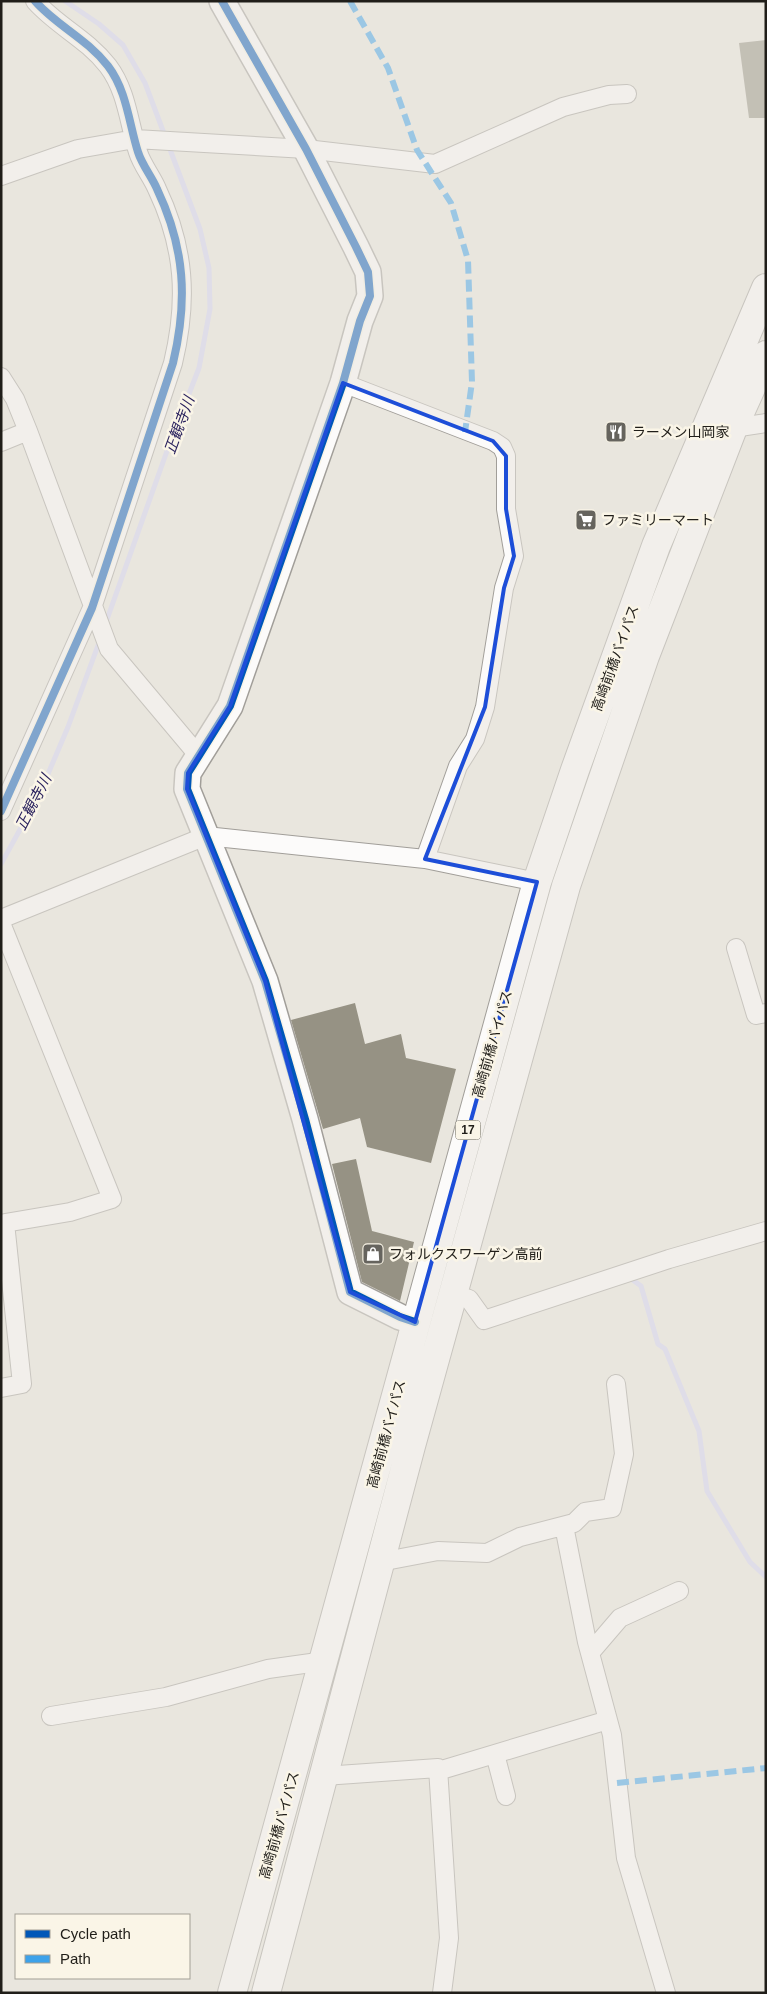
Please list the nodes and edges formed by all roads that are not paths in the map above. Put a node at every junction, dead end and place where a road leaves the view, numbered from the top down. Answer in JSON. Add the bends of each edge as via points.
{"nodes":[{"id":1,"x":35,"y":1,"type":"edge"},
{"id":2,"x":222,"y":1,"type":"edge"},
{"id":3,"x":627,"y":94,"type":"dead end"},
{"id":4,"x":135,"y":139,"type":"junction"},
{"id":5,"x":306,"y":149,"type":"junction"},
{"id":6,"x":1,"y":176,"type":"edge"},
{"id":7,"x":766,"y":288,"type":"edge"},
{"id":8,"x":766,"y":355,"type":"edge"},
{"id":9,"x":1,"y":377,"type":"edge"},
{"id":10,"x":343,"y":383,"type":"junction"},
{"id":11,"x":766,"y":423,"type":"edge"},
{"id":12,"x":733,"y":428,"type":"junction"},
{"id":13,"x":28,"y":432,"type":"junction"},
{"id":14,"x":1,"y":442,"type":"edge"},
{"id":15,"x":92,"y":608,"type":"junction"},
{"id":16,"x":198,"y":755,"type":"junction"},
{"id":17,"x":1,"y":811,"type":"edge"},
{"id":18,"x":206,"y":836,"type":"junction"},
{"id":19,"x":425,"y":859,"type":"junction"},
{"id":20,"x":537,"y":882,"type":"junction"},
{"id":21,"x":1,"y":919,"type":"edge"},
{"id":22,"x":1,"y":923,"type":"edge"},
{"id":23,"x":736,"y":948,"type":"dead end"},
{"id":24,"x":766,"y":1013,"type":"edge"},
{"id":25,"x":766,"y":1231,"type":"edge"},
{"id":26,"x":452,"y":1294,"type":"junction"},
{"id":27,"x":415,"y":1322,"type":"junction"},
{"id":28,"x":616,"y":1384,"type":"dead end"},
{"id":29,"x":1,"y":1388,"type":"edge"},
{"id":30,"x":564,"y":1526,"type":"junction"},
{"id":31,"x":380,"y":1562,"type":"junction"},
{"id":32,"x":679,"y":1591,"type":"dead end"},
{"id":33,"x":590,"y":1653,"type":"junction"},
{"id":34,"x":325,"y":1661,"type":"junction"},
{"id":35,"x":51,"y":1716,"type":"dead end"},
{"id":36,"x":608,"y":1720,"type":"junction"},
{"id":37,"x":495,"y":1754,"type":"junction"},
{"id":38,"x":438,"y":1771,"type":"junction"},
{"id":39,"x":324,"y":1776,"type":"junction"},
{"id":40,"x":506,"y":1796,"type":"dead end"},
{"id":41,"x":232,"y":1993,"type":"edge"},
{"id":42,"x":266,"y":1993,"type":"edge"},
{"id":43,"x":442,"y":1993,"type":"edge"},
{"id":44,"x":666,"y":1993,"type":"edge"}],
"edges":[{"from":1,"to":4,"type":"street","via":[[44,12],[91,46],[110,68],[123,95]]},
{"from":2,"to":5,"type":"street"},
{"from":3,"to":5,"type":"street","via":[[563,107],[435,164]]},
{"from":4,"to":5,"type":"street"},
{"from":4,"to":6,"type":"street","via":[[78,149]]},
{"from":4,"to":15,"type":"street","via":[[170,221],[182,273],[184,303],[174,362]]},
{"from":5,"to":10,"type":"street","via":[[368,272],[370,296]]},
{"from":7,"to":20,"type":"highway","name":"高崎前橋バイパス","number":"17","via":[[656,546]]},
{"from":8,"to":12,"type":"highway","name":"高崎前橋バイパス","number":"17"},
{"from":9,"to":13,"type":"street","via":[[15,399]]},
{"from":10,"to":16,"type":"street","via":[[230,706]]},
{"from":10,"to":19,"type":"street","via":[[493,441],[502,447],[506,456],[506,509],[514,556],[504,588],[485,708],[475,739],[458,766]]},
{"from":11,"to":12,"type":"street"},
{"from":12,"to":26,"type":"highway","name":"高崎前橋バイパス","number":"17","via":[[645,656],[566,886]]},
{"from":13,"to":14,"type":"street"},
{"from":13,"to":15,"type":"street"},
{"from":15,"to":16,"type":"street","via":[[109,649]]},
{"from":15,"to":17,"type":"street"},
{"from":16,"to":18,"type":"street","via":[[188,773],[187,788]]},
{"from":18,"to":19,"type":"street"},
{"from":18,"to":21,"type":"street"},
{"from":18,"to":27,"type":"street","via":[[265,981],[350,1292]]},
{"from":19,"to":20,"type":"street"},
{"from":20,"to":27,"type":"highway","name":"高崎前橋バイパス","number":"17"},
{"from":22,"to":29,"type":"street","via":[[112,1199],[70,1212],[6,1223],[22,1384]]},
{"from":23,"to":24,"type":"street","via":[[756,1015]]},
{"from":25,"to":26,"type":"street","via":[[484,1320],[469,1299]]},
{"from":26,"to":31,"type":"highway","name":"高崎前橋バイパス","number":"17"},
{"from":27,"to":34,"type":"highway","name":"高崎前橋バイパス","number":"17"},
{"from":28,"to":30,"type":"street","via":[[624,1454],[612,1508],[585,1512],[574,1523]]},
{"from":30,"to":31,"type":"street","via":[[520,1536],[487,1554],[438,1551]]},
{"from":30,"to":33,"type":"street"},
{"from":31,"to":39,"type":"highway","name":"高崎前橋バイパス","number":"17"},
{"from":32,"to":33,"type":"street","via":[[620,1618]]},
{"from":33,"to":36,"type":"street"},
{"from":34,"to":35,"type":"street","via":[[268,1669],[166,1696]]},
{"from":34,"to":41,"type":"highway","name":"高崎前橋バイパス","number":"17"},
{"from":36,"to":37,"type":"street"},
{"from":36,"to":44,"type":"street","via":[[626,1858]]},
{"from":37,"to":38,"type":"street"},
{"from":37,"to":40,"type":"street"},
{"from":38,"to":39,"type":"street","via":[[438,1768]]},
{"from":38,"to":43,"type":"street","via":[[450,1938]]},
{"from":39,"to":42,"type":"highway","name":"高崎前橋バイパス","number":"17"}]}
